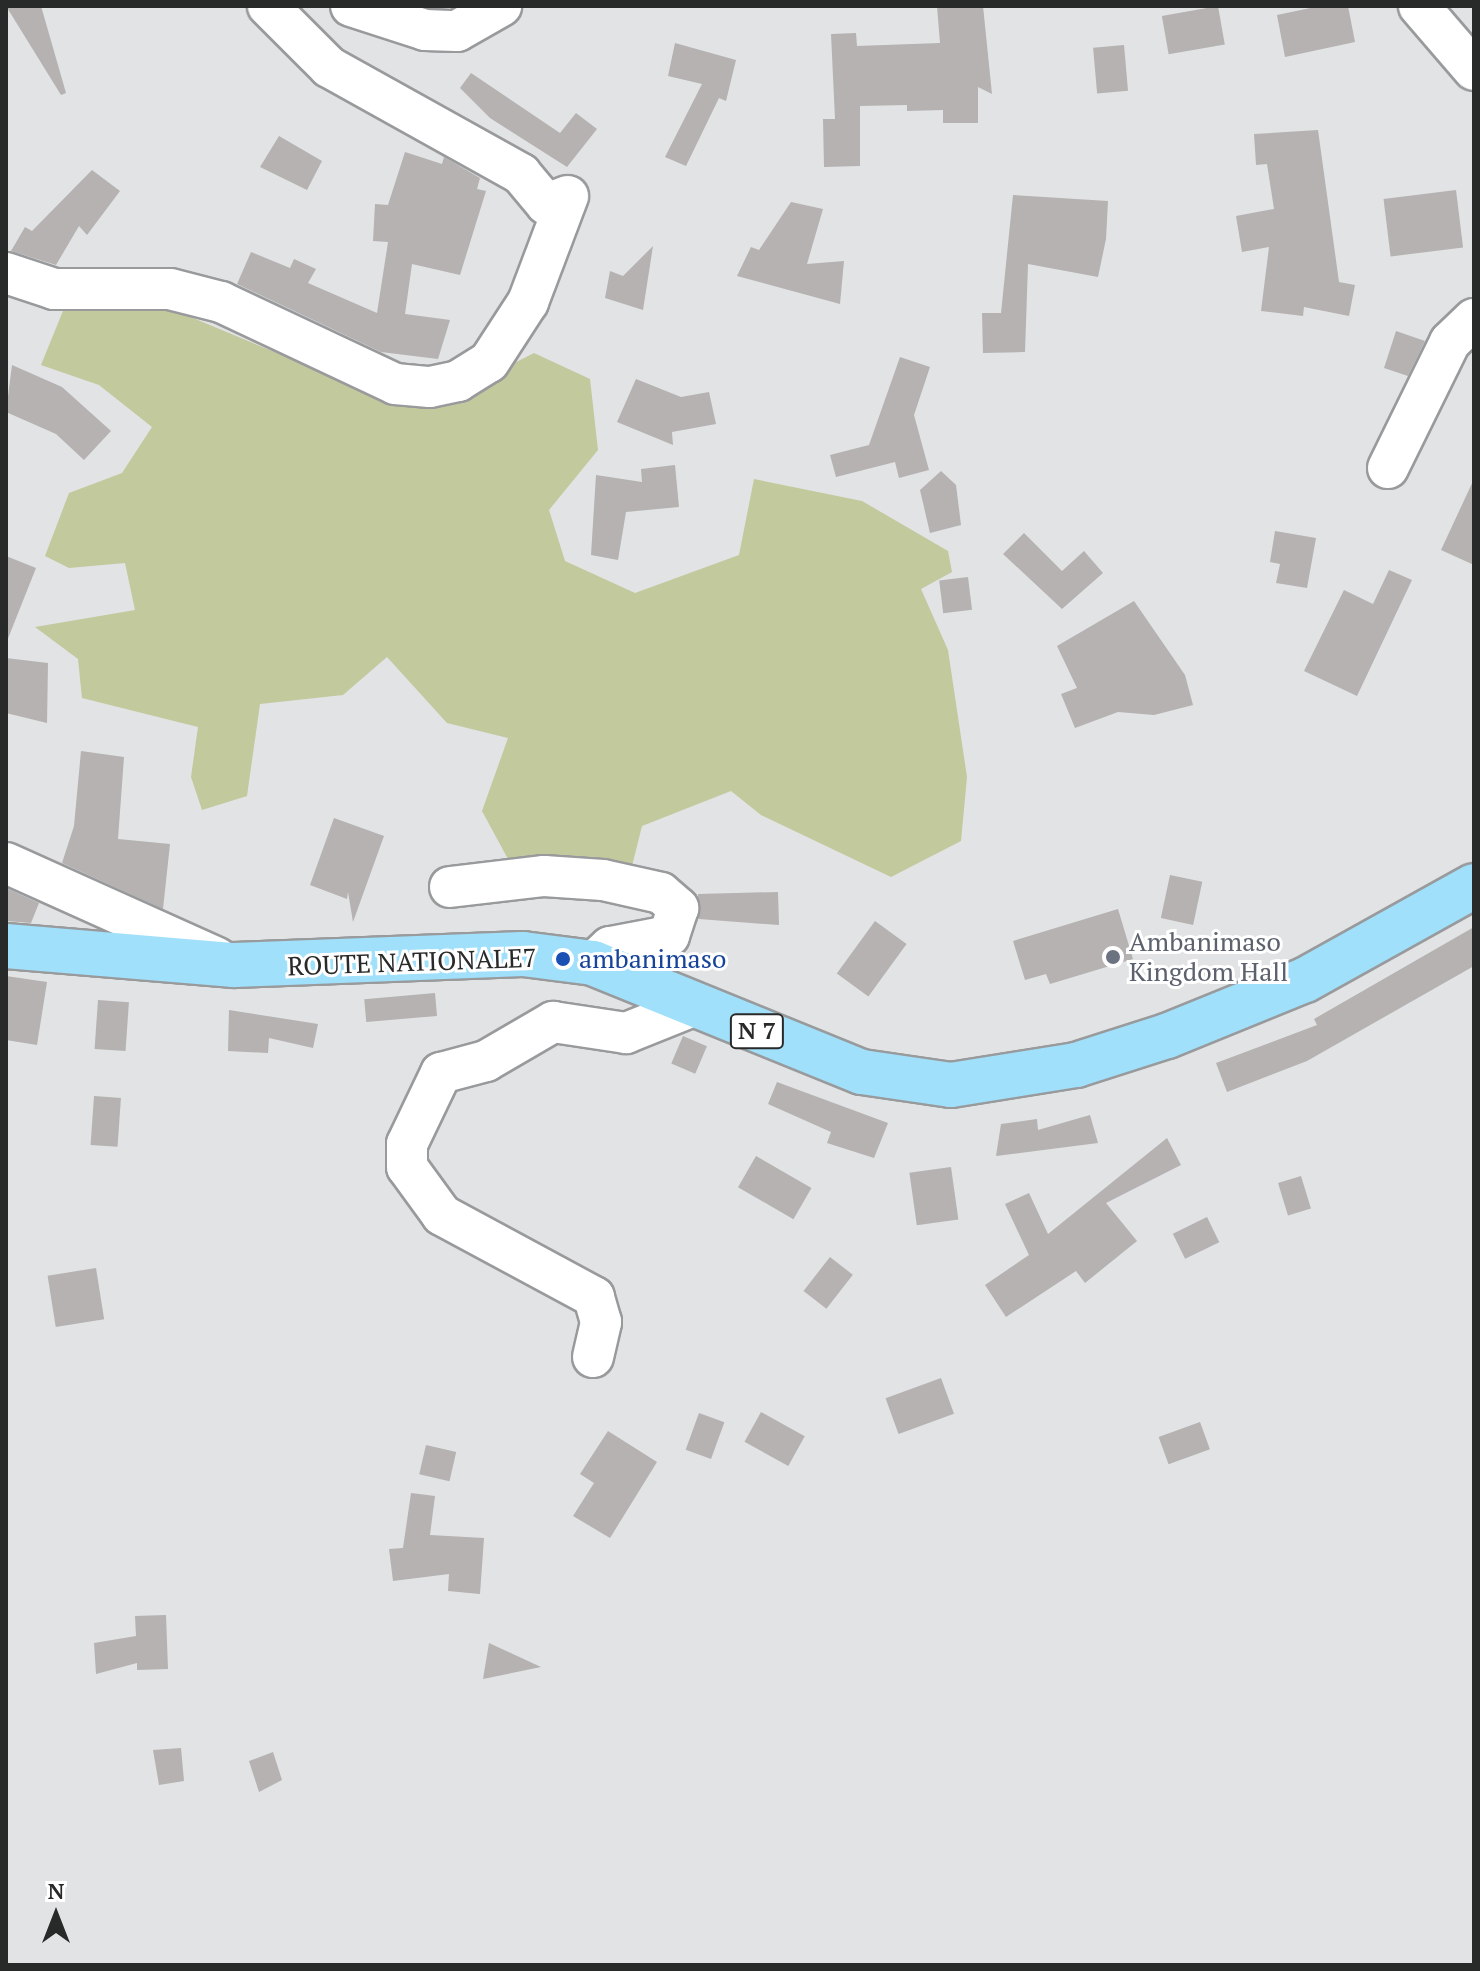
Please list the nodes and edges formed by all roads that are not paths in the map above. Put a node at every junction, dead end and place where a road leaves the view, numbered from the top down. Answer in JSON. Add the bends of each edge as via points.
{"nodes":[{"id":1,"x":268,"y":6,"type":"edge"},
{"id":2,"x":501,"y":6,"type":"edge"},
{"id":3,"x":1419,"y":6,"type":"edge"},
{"id":4,"x":363,"y":8,"type":"edge"},
{"id":5,"x":1474,"y":70,"type":"edge"},
{"id":6,"x":6,"y":273,"type":"edge"},
{"id":7,"x":1474,"y":319,"type":"edge"},
{"id":8,"x":1388,"y":468,"type":"dead end"},
{"id":9,"x":6,"y":863,"type":"edge"},
{"id":10,"x":1474,"y":886,"type":"edge"},
{"id":11,"x":450,"y":887,"type":"dead end"},
{"id":12,"x":6,"y":946,"type":"edge"},
{"id":13,"x":593,"y":963,"type":"junction"},
{"id":14,"x":234,"y":965,"type":"junction"},
{"id":15,"x":693,"y":1006,"type":"junction"},
{"id":16,"x":593,"y":1357,"type":"dead end"}],
"edges":[{"from":1,"to":6,"type":"street","via":[[329,67],[521,174],[546,204],[568,196],[528,302],[489,362],[458,381],[395,384],[221,302],[170,289],[54,289]]},
{"from":2,"to":4,"type":"street","via":[[457,31]]},
{"from":3,"to":5,"type":"street"},
{"from":7,"to":8,"type":"street","via":[[1450,342]]},
{"from":9,"to":14,"type":"street"},
{"from":10,"to":15,"type":"main road","name":"ROUTE NATIONALE7","number":"N 7","via":[[1305,980],[1117,1054],[1011,1078],[951,1085],[862,1072]]},
{"from":11,"to":13,"type":"street","via":[[544,876],[603,880],[661,893],[678,908],[669,936],[610,947]]},
{"from":12,"to":14,"type":"main road","name":"ROUTE NATIONALE7","number":"N 7"},
{"from":13,"to":14,"type":"main road","name":"ROUTE NATIONALE7","number":"N 7","via":[[523,954]]},
{"from":13,"to":15,"type":"main road","name":"ROUTE NATIONALE7","number":"N 7"},
{"from":15,"to":16,"type":"street","via":[[626,1033],[553,1022],[486,1061],[441,1073],[407,1144],[407,1167],[442,1215],[594,1297],[601,1322]]}]}
